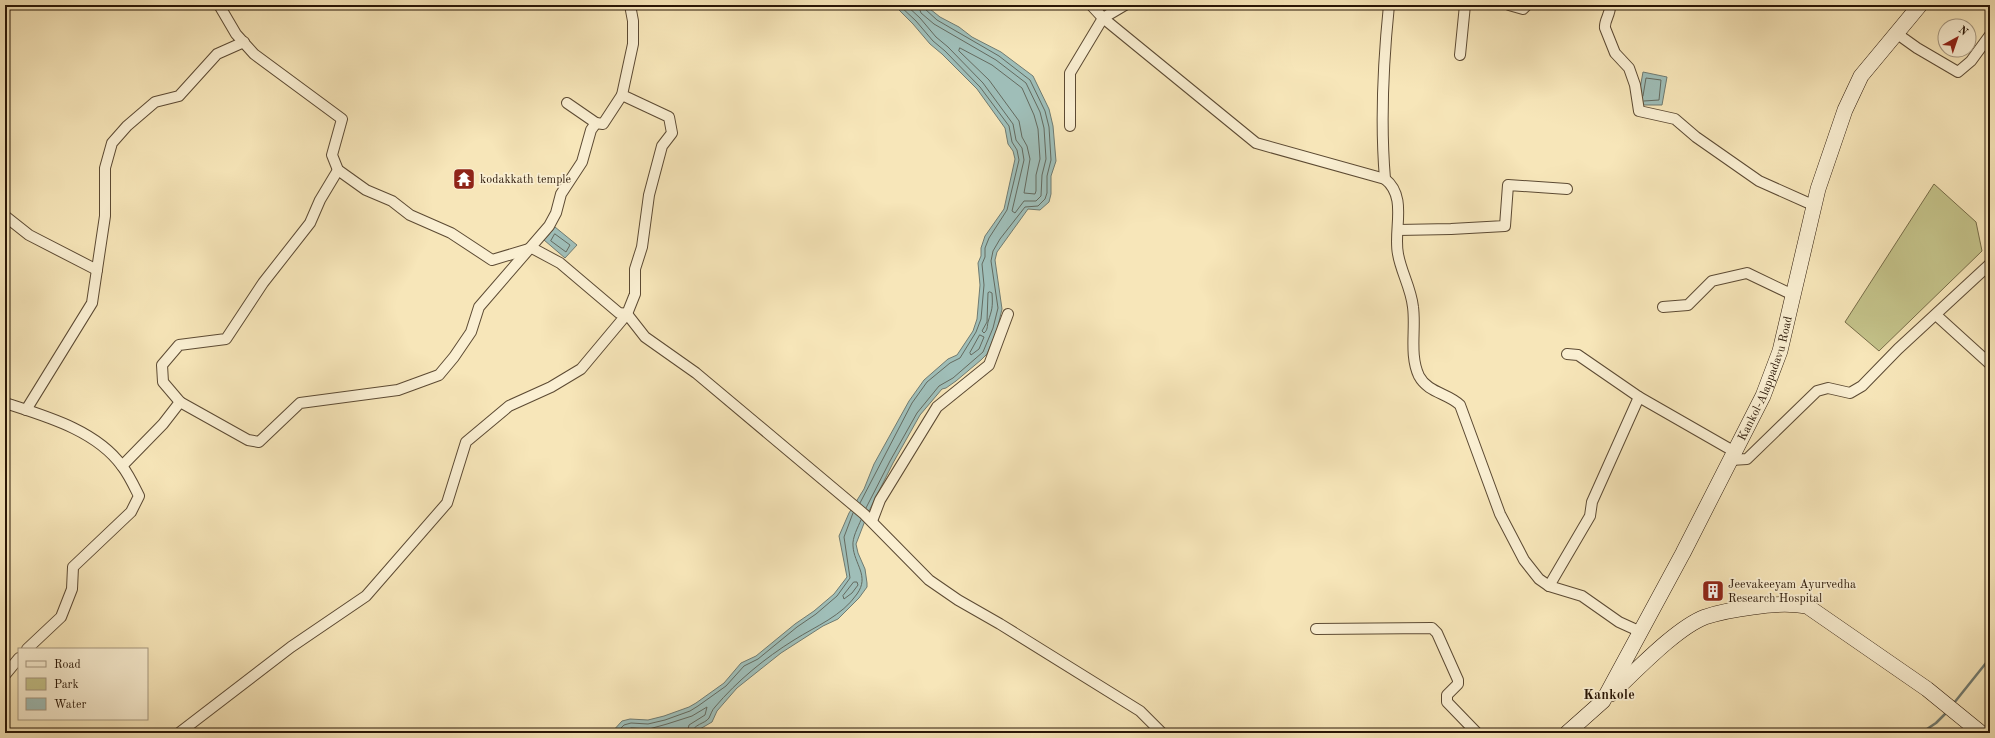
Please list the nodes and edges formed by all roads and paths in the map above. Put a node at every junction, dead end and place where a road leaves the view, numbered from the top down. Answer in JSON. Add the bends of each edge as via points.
{"nodes":[{"id":1,"x":219,"y":5,"type":"edge"},
{"id":2,"x":630,"y":5,"type":"edge"},
{"id":3,"x":1091,"y":5,"type":"edge"},
{"id":4,"x":1125,"y":5,"type":"edge"},
{"id":5,"x":1389,"y":5,"type":"edge"},
{"id":6,"x":1465,"y":5,"type":"edge"},
{"id":7,"x":1509,"y":5,"type":"edge"},
{"id":8,"x":1527,"y":5,"type":"edge"},
{"id":9,"x":1610,"y":5,"type":"edge"},
{"id":10,"x":1920,"y":5,"type":"edge"},
{"id":11,"x":1103,"y":18,"type":"junction"},
{"id":12,"x":1896,"y":32,"type":"junction"},
{"id":13,"x":1990,"y":35,"type":"edge"},
{"id":14,"x":244,"y":42,"type":"junction"},
{"id":15,"x":1460,"y":55,"type":"dead end"},
{"id":16,"x":622,"y":95,"type":"junction"},
{"id":17,"x":567,"y":104,"type":"dead end"},
{"id":18,"x":596,"y":123,"type":"junction"},
{"id":19,"x":1070,"y":126,"type":"dead end"},
{"id":20,"x":338,"y":170,"type":"junction"},
{"id":21,"x":1385,"y":179,"type":"junction"},
{"id":22,"x":1567,"y":189,"type":"dead end"},
{"id":23,"x":1815,"y":206,"type":"junction"},
{"id":24,"x":5,"y":216,"type":"edge"},
{"id":25,"x":1398,"y":230,"type":"junction"},
{"id":26,"x":532,"y":248,"type":"junction"},
{"id":27,"x":1990,"y":264,"type":"edge"},
{"id":28,"x":97,"y":270,"type":"junction"},
{"id":29,"x":1793,"y":295,"type":"junction"},
{"id":30,"x":1663,"y":307,"type":"dead end"},
{"id":31,"x":627,"y":314,"type":"junction"},
{"id":32,"x":1008,"y":314,"type":"dead end"},
{"id":33,"x":1936,"y":315,"type":"junction"},
{"id":34,"x":1567,"y":354,"type":"dead end"},
{"id":35,"x":1990,"y":364,"type":"edge"},
{"id":36,"x":1639,"y":397,"type":"junction"},
{"id":37,"x":180,"y":402,"type":"junction"},
{"id":38,"x":5,"y":403,"type":"edge"},
{"id":39,"x":26,"y":410,"type":"junction"},
{"id":40,"x":1733,"y":456,"type":"junction"},
{"id":41,"x":122,"y":466,"type":"junction"},
{"id":42,"x":872,"y":522,"type":"junction"},
{"id":43,"x":1549,"y":586,"type":"junction"},
{"id":44,"x":1316,"y":629,"type":"dead end"},
{"id":45,"x":1641,"y":632,"type":"junction"},
{"id":46,"x":28,"y":648,"type":"edge"},
{"id":47,"x":18,"y":659,"type":"edge"},
{"id":48,"x":5,"y":675,"type":"edge"},
{"id":49,"x":1603,"y":701,"type":"junction"},
{"id":50,"x":179,"y":733,"type":"edge"},
{"id":51,"x":1162,"y":733,"type":"edge"},
{"id":52,"x":1477,"y":733,"type":"edge"},
{"id":53,"x":1567,"y":733,"type":"edge"},
{"id":54,"x":1980,"y":733,"type":"edge"}],
"edges":[{"from":1,"to":14,"type":"street","via":[[236,34]]},
{"from":2,"to":16,"type":"street","via":[[633,44]]},
{"from":3,"to":11,"type":"street"},
{"from":4,"to":11,"type":"street"},
{"from":5,"to":21,"type":"street","via":[[1381,102]]},
{"from":6,"to":15,"type":"street"},
{"from":7,"to":8,"type":"street","via":[[1523,9]]},
{"from":9,"to":23,"type":"street","via":[[1605,28],[1615,53],[1629,68],[1636,84],[1639,111],[1675,119],[1696,137],[1759,181]]},
{"from":10,"to":12,"type":"main road","name":"Kankol-Alappadavu Road"},
{"from":11,"to":19,"type":"street","via":[[1070,73]]},
{"from":11,"to":21,"type":"street","via":[[1256,143]]},
{"from":12,"to":13,"type":"street","via":[[1917,48],[1958,72],[1971,61]]},
{"from":12,"to":23,"type":"main road","name":"Kankol-Alappadavu Road","via":[[1861,76],[1845,110],[1818,188]]},
{"from":14,"to":20,"type":"street","via":[[254,54],[342,119],[332,155]]},
{"from":14,"to":28,"type":"street","via":[[217,54],[179,96],[155,102],[112,143],[105,168],[105,216]]},
{"from":16,"to":18,"type":"street","via":[[606,120],[602,124]]},
{"from":16,"to":31,"type":"street","via":[[669,117],[672,133],[662,146],[649,195],[642,247],[635,269],[635,294]]},
{"from":17,"to":18,"type":"street"},
{"from":18,"to":26,"type":"street","via":[[591,130],[582,162],[561,194],[556,213]]},
{"from":20,"to":26,"type":"street","via":[[366,190],[392,201],[410,215],[451,233],[492,260]]},
{"from":20,"to":37,"type":"street","via":[[320,200],[310,224],[263,283],[226,339],[178,345],[162,365],[163,382]]},
{"from":21,"to":25,"type":"street","via":[[1398,202]]},
{"from":22,"to":25,"type":"street","via":[[1508,185],[1505,226]]},
{"from":23,"to":29,"type":"main road","name":"Kankol-Alappadavu Road"},
{"from":24,"to":28,"type":"street","via":[[29,235]]},
{"from":25,"to":43,"type":"street","via":[[1397,254],[1411,292],[1413,307],[1414,364],[1427,386],[1453,398],[1460,405],[1500,514],[1524,560],[1539,579]]},
{"from":26,"to":31,"type":"street","via":[[560,263],[619,313]]},
{"from":26,"to":37,"type":"street","via":[[479,307],[471,332],[439,375],[398,390],[300,403],[259,442],[248,440]]},
{"from":27,"to":33,"type":"street"},
{"from":28,"to":39,"type":"street","via":[[92,303]]},
{"from":29,"to":30,"type":"street","via":[[1747,273],[1712,281],[1688,305]]},
{"from":29,"to":40,"type":"main road","name":"Kankol-Alappadavu Road","via":[[1780,351],[1763,396]]},
{"from":31,"to":42,"type":"street","via":[[645,337],[696,373]]},
{"from":31,"to":50,"type":"street","via":[[581,369],[551,388],[509,406],[466,442],[447,503],[366,596],[291,647]]},
{"from":32,"to":42,"type":"street","via":[[989,365],[937,407],[880,500]]},
{"from":33,"to":35,"type":"street"},
{"from":33,"to":40,"type":"street","via":[[1862,386],[1850,393],[1828,388],[1817,391],[1747,459]]},
{"from":34,"to":36,"type":"street","via":[[1578,355]]},
{"from":36,"to":40,"type":"street"},
{"from":36,"to":43,"type":"street","via":[[1592,502],[1590,516]]},
{"from":37,"to":41,"type":"street","via":[[163,424]]},
{"from":38,"to":39,"type":"street"},
{"from":39,"to":41,"type":"street","via":[[84,433]]},
{"from":40,"to":45,"type":"main road","name":"Kankol-Alappadavu Road"},
{"from":41,"to":46,"type":"street","via":[[139,496],[131,512],[73,567],[72,589],[61,617]]},
{"from":42,"to":51,"type":"street","via":[[929,580],[1140,711]]},
{"from":43,"to":45,"type":"street","via":[[1582,596],[1619,622]]},
{"from":44,"to":52,"type":"street","via":[[1432,628],[1437,633],[1458,680],[1458,684],[1447,695],[1447,702]]},
{"from":45,"to":49,"type":"main road","name":"Kankol-Alappadavu Road"},
{"from":47,"to":48,"type":"street"},
{"from":49,"to":53,"type":"main road","name":"Kankol-Alappadavu Road"},
{"from":49,"to":54,"type":"main road","via":[[1669,641],[1704,618],[1733,610],[1782,603],[1807,606],[1928,689]]}]}
